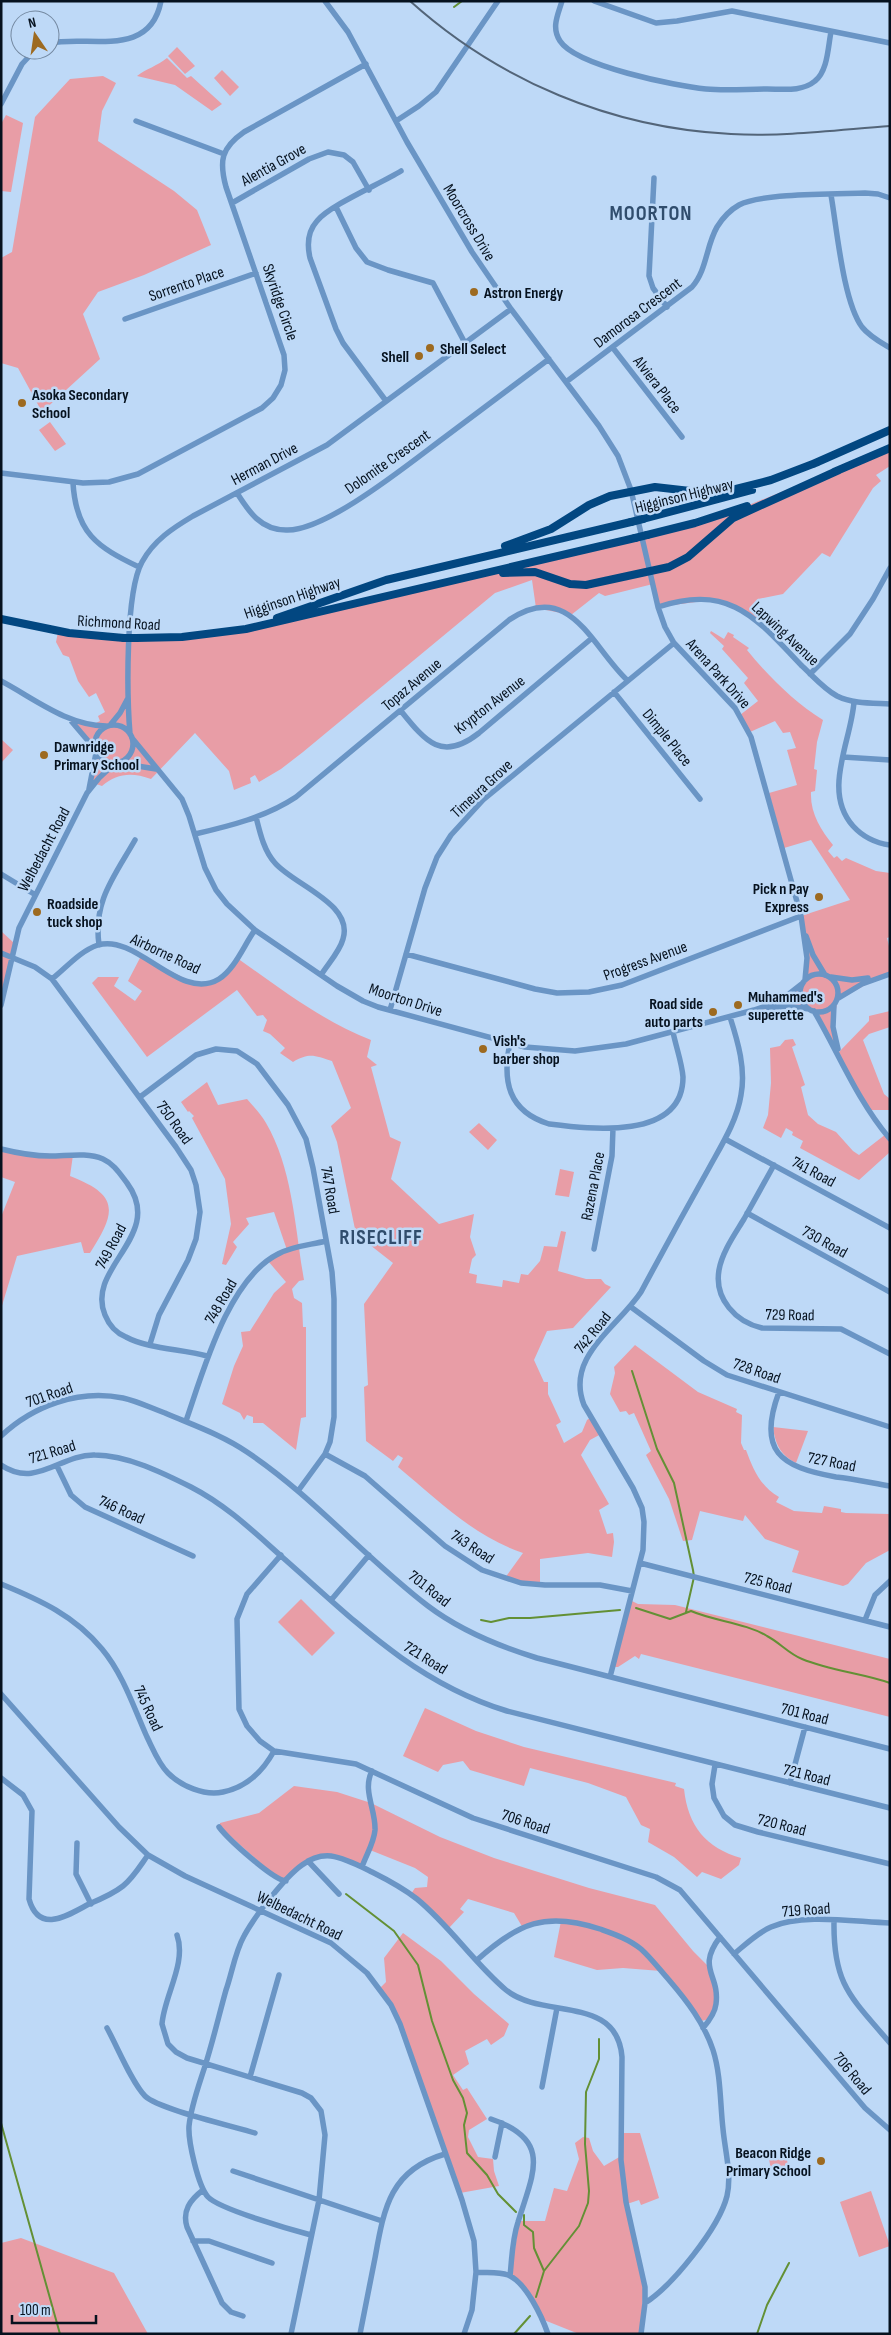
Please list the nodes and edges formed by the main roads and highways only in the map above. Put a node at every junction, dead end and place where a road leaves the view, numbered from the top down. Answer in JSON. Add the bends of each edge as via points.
{"nodes":[{"id":1,"x":890,"y":430,"type":"edge"},
{"id":2,"x":890,"y":448,"type":"edge"},
{"id":3,"x":818,"y":462,"type":"junction"},
{"id":4,"x":839,"y":470,"type":"junction"},
{"id":5,"x":456,"y":563,"type":"junction"},
{"id":6,"x":459,"y":579,"type":"junction"},
{"id":7,"x":1,"y":619,"type":"edge"},
{"id":8,"x":237,"y":630,"type":"junction"}],
"edges":[{"from":1,"to":3,"type":"highway","name":"Higginson Highway"},
{"from":2,"to":4,"type":"highway","name":"Higginson Highway"},
{"from":3,"to":5,"type":"highway","name":"Higginson Highway","bridge":true,"via":[[731,498]]},
{"from":3,"to":5,"type":"highway","via":[[728,491],[699,492],[655,487],[631,490],[596,501],[538,535]]},
{"from":4,"to":6,"type":"highway","name":"Higginson Highway","bridge":true,"via":[[736,510],[635,538]]},
{"from":4,"to":6,"type":"highway","via":[[742,513],[669,568],[586,585],[570,584],[535,572]]},
{"from":5,"to":8,"type":"highway","name":"Higginson Highway","via":[[374,583]]},
{"from":6,"to":8,"type":"highway","name":"Higginson Highway"},
{"from":7,"to":8,"type":"highway","name":"Richmond Road","bridge":true,"via":[[69,633],[124,638],[182,637]]}]}
